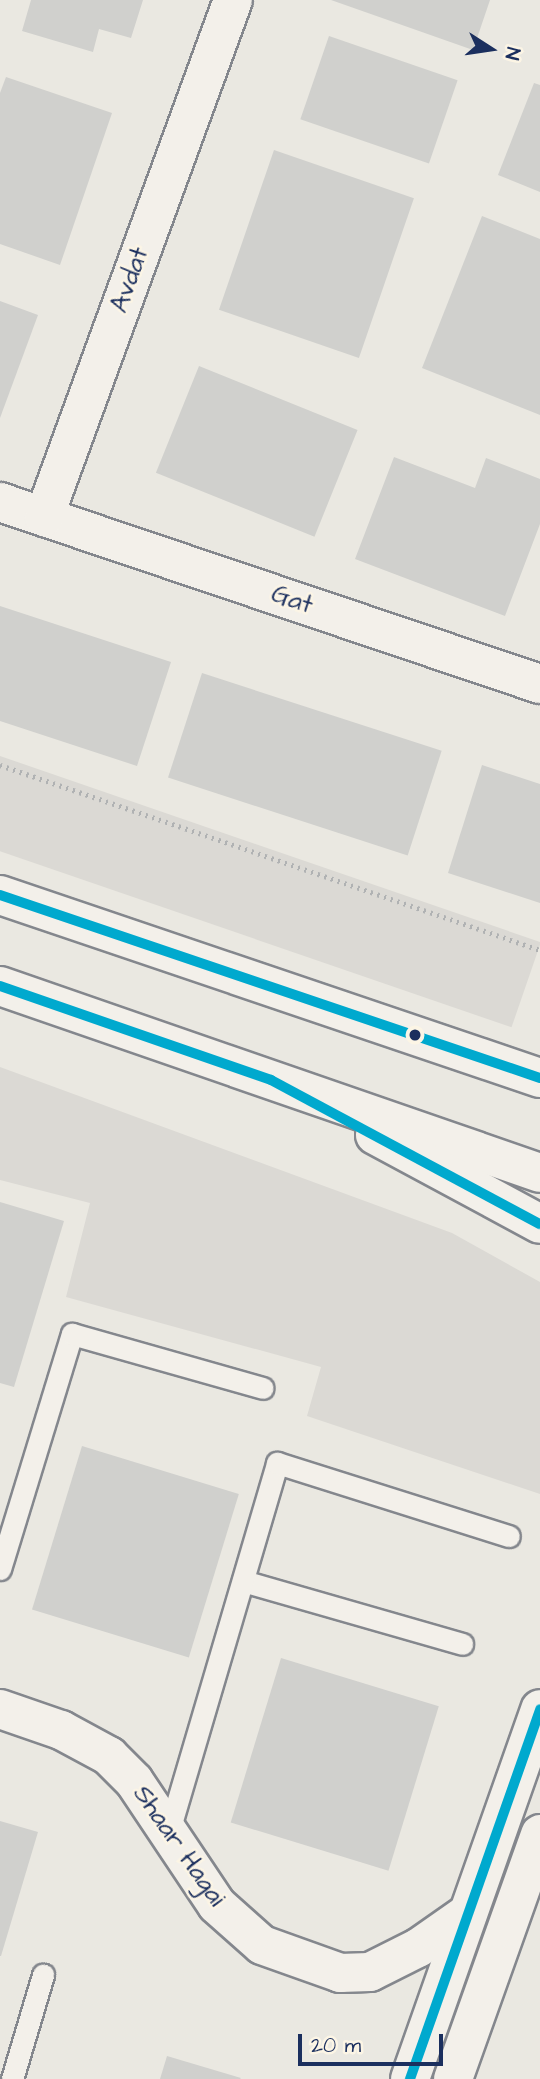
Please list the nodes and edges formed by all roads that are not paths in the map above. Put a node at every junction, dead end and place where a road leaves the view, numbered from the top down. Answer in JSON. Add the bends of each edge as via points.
{"nodes":[{"id":1,"x":233,"y":0,"type":"edge"},
{"id":2,"x":0,"y":502,"type":"edge"},
{"id":3,"x":44,"y":517,"type":"junction"},
{"id":4,"x":540,"y":684,"type":"edge"},
{"id":5,"x":0,"y":895,"type":"edge"},
{"id":6,"x":0,"y":986,"type":"edge"},
{"id":7,"x":540,"y":1078,"type":"edge"},
{"id":8,"x":271,"y":1080,"type":"junction"},
{"id":9,"x":540,"y":1172,"type":"edge"},
{"id":10,"x":540,"y":1224,"type":"edge"},
{"id":11,"x":263,"y":1388,"type":"dead end"},
{"id":12,"x":509,"y":1536,"type":"dead end"},
{"id":13,"x":0,"y":1569,"type":"edge"},
{"id":14,"x":243,"y":1581,"type":"junction"},
{"id":15,"x":463,"y":1644,"type":"dead end"},
{"id":16,"x":0,"y":1709,"type":"edge"},
{"id":17,"x":540,"y":1709,"type":"edge"},
{"id":18,"x":168,"y":1834,"type":"junction"},
{"id":19,"x":540,"y":1834,"type":"edge"},
{"id":20,"x":468,"y":1913,"type":"junction"},
{"id":21,"x":44,"y":1975,"type":"dead end"},
{"id":22,"x":12,"y":2079,"type":"edge"},
{"id":23,"x":410,"y":2079,"type":"edge"},
{"id":24,"x":453,"y":2079,"type":"edge"}],
"edges":[{"from":1,"to":3,"type":"street","name":"Avdat"},
{"from":2,"to":3,"type":"street"},
{"from":3,"to":4,"type":"street","name":"Gat"},
{"from":5,"to":7,"type":"street"},
{"from":6,"to":8,"type":"street"},
{"from":8,"to":9,"type":"street"},
{"from":8,"to":10,"type":"street"},
{"from":11,"to":13,"type":"lane","via":[[72,1334]]},
{"from":12,"to":14,"type":"lane","via":[[277,1463]]},
{"from":14,"to":15,"type":"lane"},
{"from":14,"to":18,"type":"lane"},
{"from":16,"to":18,"type":"street","name":"Shaar Hagai","via":[[61,1730],[109,1756],[134,1781]]},
{"from":17,"to":20,"type":"street"},
{"from":18,"to":20,"type":"street","name":"Shaar Hagai","via":[[217,1905],[262,1945],[340,1973],[370,1972],[418,1948]]},
{"from":19,"to":24,"type":"street"},
{"from":20,"to":23,"type":"street"},
{"from":21,"to":22,"type":"lane"}]}
